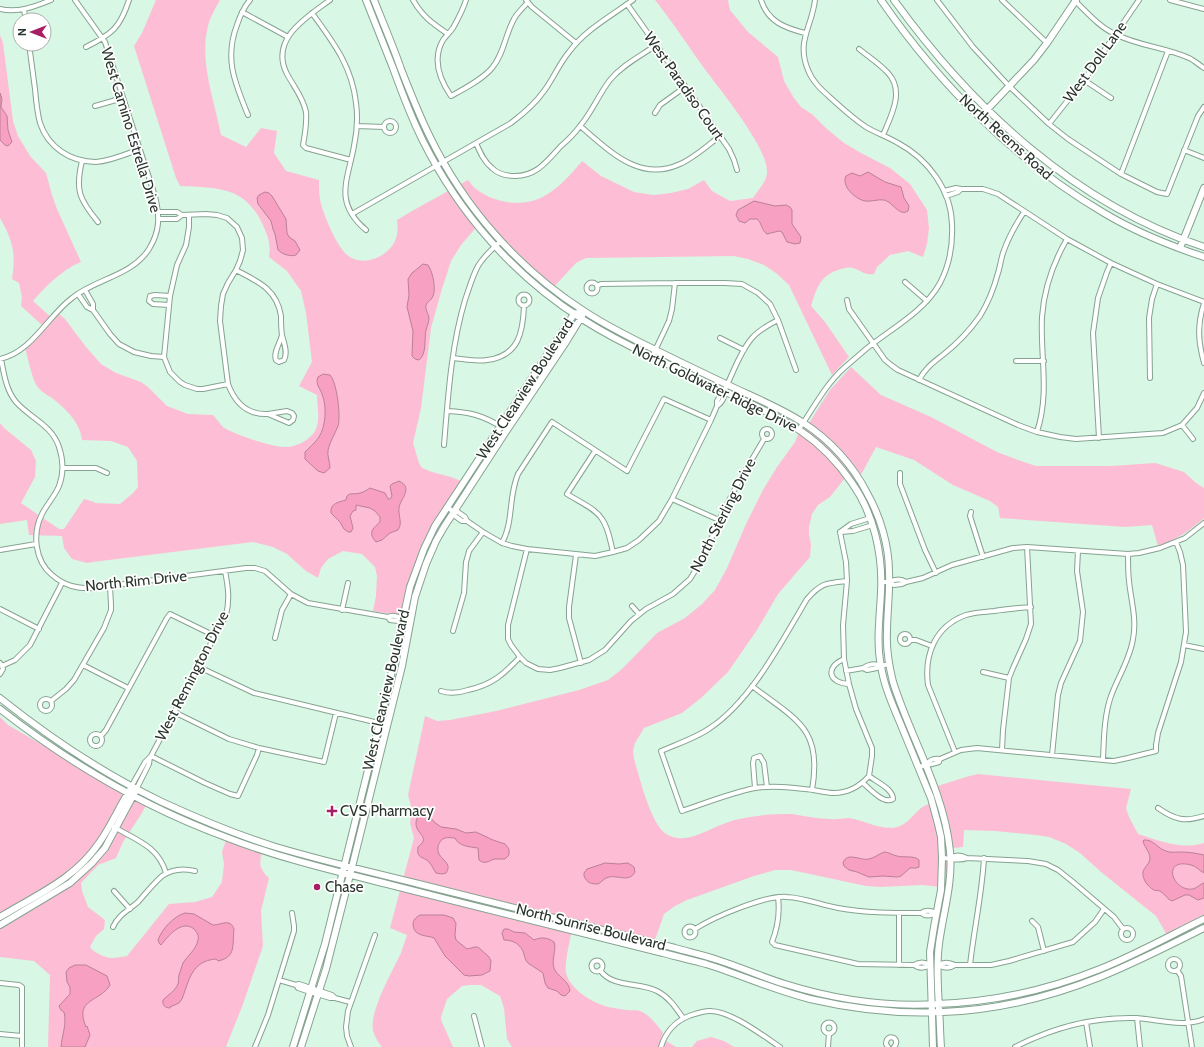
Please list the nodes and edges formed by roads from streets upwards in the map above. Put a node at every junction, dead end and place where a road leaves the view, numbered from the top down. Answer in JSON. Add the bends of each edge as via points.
{"nodes":[{"id":1,"x":51,"y":0,"type":"edge"},
{"id":2,"x":75,"y":0,"type":"edge"},
{"id":3,"x":129,"y":0,"type":"edge"},
{"id":4,"x":250,"y":0,"type":"edge"},
{"id":5,"x":330,"y":0,"type":"edge"},
{"id":6,"x":366,"y":0,"type":"edge"},
{"id":7,"x":374,"y":0,"type":"edge"},
{"id":8,"x":413,"y":0,"type":"edge"},
{"id":9,"x":466,"y":0,"type":"edge"},
{"id":10,"x":633,"y":0,"type":"edge"},
{"id":11,"x":761,"y":0,"type":"edge"},
{"id":12,"x":815,"y":0,"type":"edge"},
{"id":13,"x":881,"y":0,"type":"edge"},
{"id":14,"x":894,"y":0,"type":"edge"},
{"id":15,"x":937,"y":0,"type":"edge"},
{"id":16,"x":1002,"y":0,"type":"edge"},
{"id":17,"x":1075,"y":0,"type":"edge"},
{"id":18,"x":1139,"y":0,"type":"edge"},
{"id":19,"x":1170,"y":0,"type":"edge"},
{"id":20,"x":527,"y":1,"type":"edge"},
{"id":21,"x":627,"y":4,"type":"junction"},
{"id":22,"x":0,"y":9,"type":"edge"},
{"id":23,"x":1204,"y":9,"type":"edge"},
{"id":24,"x":24,"y":10,"type":"joint"},
{"id":25,"x":242,"y":12,"type":"junction"},
{"id":26,"x":312,"y":13,"type":"junction"},
{"id":27,"x":805,"y":33,"type":"junction"},
{"id":28,"x":448,"y":34,"type":"junction"},
{"id":29,"x":1115,"y":35,"type":"junction"},
{"id":30,"x":288,"y":37,"type":"junction"},
{"id":31,"x":103,"y":38,"type":"junction"},
{"id":32,"x":576,"y":43,"type":"junction"},
{"id":33,"x":1047,"y":44,"type":"junction"},
{"id":34,"x":656,"y":45,"type":"junction"},
{"id":35,"x":86,"y":47,"type":"dead end"},
{"id":36,"x":860,"y":49,"type":"dead end"},
{"id":37,"x":1168,"y":51,"type":"junction"},
{"id":38,"x":30,"y":52,"type":"edge"},
{"id":39,"x":1204,"y":68,"type":"edge"},
{"id":40,"x":1084,"y":80,"type":"junction"},
{"id":41,"x":1009,"y":86,"type":"junction"},
{"id":42,"x":685,"y":87,"type":"junction"},
{"id":43,"x":123,"y":98,"type":"junction"},
{"id":44,"x":1111,"y":98,"type":"dead end"},
{"id":45,"x":95,"y":106,"type":"dead end"},
{"id":46,"x":1204,"y":107,"type":"edge"},
{"id":47,"x":987,"y":109,"type":"junction"},
{"id":48,"x":655,"y":113,"type":"dead end"},
{"id":49,"x":248,"y":115,"type":"dead end"},
{"id":50,"x":980,"y":117,"type":"junction"},
{"id":51,"x":1049,"y":124,"type":"junction"},
{"id":52,"x":357,"y":126,"type":"junction"},
{"id":53,"x":580,"y":126,"type":"junction"},
{"id":54,"x":384,"y":127,"type":"dead end"},
{"id":55,"x":882,"y":135,"type":"junction"},
{"id":56,"x":720,"y":136,"type":"junction"},
{"id":57,"x":476,"y":143,"type":"junction"},
{"id":58,"x":140,"y":149,"type":"junction"},
{"id":59,"x":1184,"y":150,"type":"junction"},
{"id":60,"x":1204,"y":158,"type":"edge"},
{"id":61,"x":350,"y":160,"type":"junction"},
{"id":62,"x":82,"y":161,"type":"junction"},
{"id":63,"x":440,"y":164,"type":"junction"},
{"id":64,"x":737,"y":170,"type":"dead end"},
{"id":65,"x":1121,"y":174,"type":"junction"},
{"id":66,"x":1204,"y":188,"type":"edge"},
{"id":67,"x":961,"y":189,"type":"junction"},
{"id":68,"x":944,"y":191,"type":"junction"},
{"id":69,"x":946,"y":196,"type":"junction"},
{"id":70,"x":158,"y":212,"type":"junction"},
{"id":71,"x":1024,"y":212,"type":"junction"},
{"id":72,"x":352,"y":214,"type":"junction"},
{"id":73,"x":182,"y":215,"type":"junction"},
{"id":74,"x":189,"y":215,"type":"junction"},
{"id":75,"x":158,"y":219,"type":"junction"},
{"id":76,"x":98,"y":222,"type":"dead end"},
{"id":77,"x":366,"y":230,"type":"dead end"},
{"id":78,"x":1067,"y":239,"type":"junction"},
{"id":79,"x":1184,"y":239,"type":"junction"},
{"id":80,"x":501,"y":241,"type":"junction"},
{"id":81,"x":495,"y":246,"type":"junction"},
{"id":82,"x":1204,"y":246,"type":"edge"},
{"id":83,"x":1180,"y":248,"type":"junction"},
{"id":84,"x":1204,"y":257,"type":"edge"},
{"id":85,"x":1111,"y":264,"type":"junction"},
{"id":86,"x":236,"y":270,"type":"junction"},
{"id":87,"x":905,"y":282,"type":"dead end"},
{"id":88,"x":675,"y":283,"type":"junction"},
{"id":89,"x":1157,"y":284,"type":"junction"},
{"id":90,"x":597,"y":286,"type":"dead end"},
{"id":91,"x":84,"y":290,"type":"junction"},
{"id":92,"x":78,"y":294,"type":"junction"},
{"id":93,"x":170,"y":296,"type":"junction"},
{"id":94,"x":847,"y":300,"type":"dead end"},
{"id":95,"x":926,"y":301,"type":"junction"},
{"id":96,"x":1204,"y":302,"type":"edge"},
{"id":97,"x":169,"y":305,"type":"junction"},
{"id":98,"x":524,"y":306,"type":"dead end"},
{"id":99,"x":93,"y":310,"type":"junction"},
{"id":100,"x":583,"y":311,"type":"junction"},
{"id":101,"x":574,"y":314,"type":"junction"},
{"id":102,"x":581,"y":319,"type":"junction"},
{"id":103,"x":778,"y":320,"type":"junction"},
{"id":104,"x":282,"y":335,"type":"junction"},
{"id":105,"x":720,"y":338,"type":"dead end"},
{"id":106,"x":874,"y":343,"type":"junction"},
{"id":107,"x":655,"y":350,"type":"junction"},
{"id":108,"x":744,"y":350,"type":"junction"},
{"id":109,"x":164,"y":357,"type":"junction"},
{"id":110,"x":652,"y":357,"type":"junction"},
{"id":111,"x":453,"y":358,"type":"junction"},
{"id":112,"x":1,"y":359,"type":"edge"},
{"id":113,"x":1044,"y":361,"type":"junction"},
{"id":114,"x":1016,"y":362,"type":"dead end"},
{"id":115,"x":1204,"y":363,"type":"edge"},
{"id":116,"x":796,"y":370,"type":"dead end"},
{"id":117,"x":1150,"y":378,"type":"dead end"},
{"id":118,"x":919,"y":380,"type":"junction"},
{"id":119,"x":228,"y":384,"type":"junction"},
{"id":120,"x":728,"y":385,"type":"junction"},
{"id":121,"x":724,"y":391,"type":"junction"},
{"id":122,"x":1204,"y":393,"type":"edge"},
{"id":123,"x":447,"y":411,"type":"junction"},
{"id":124,"x":268,"y":414,"type":"junction"},
{"id":125,"x":711,"y":420,"type":"junction"},
{"id":126,"x":804,"y":422,"type":"junction"},
{"id":127,"x":1182,"y":425,"type":"junction"},
{"id":128,"x":501,"y":426,"type":"junction"},
{"id":129,"x":799,"y":429,"type":"junction"},
{"id":130,"x":507,"y":431,"type":"junction"},
{"id":131,"x":1037,"y":432,"type":"junction"},
{"id":132,"x":1099,"y":438,"type":"junction"},
{"id":133,"x":764,"y":439,"type":"dead end"},
{"id":134,"x":1193,"y":439,"type":"dead end"},
{"id":135,"x":444,"y":446,"type":"dead end"},
{"id":136,"x":595,"y":451,"type":"junction"},
{"id":137,"x":63,"y":468,"type":"junction"},
{"id":138,"x":107,"y":473,"type":"dead end"},
{"id":139,"x":900,"y":473,"type":"dead end"},
{"id":140,"x":672,"y":499,"type":"junction"},
{"id":141,"x":447,"y":507,"type":"junction"},
{"id":142,"x":454,"y":512,"type":"junction"},
{"id":143,"x":971,"y":512,"type":"dead end"},
{"id":144,"x":870,"y":518,"type":"junction"},
{"id":145,"x":719,"y":520,"type":"junction"},
{"id":146,"x":1204,"y":523,"type":"edge"},
{"id":147,"x":873,"y":525,"type":"junction"},
{"id":148,"x":483,"y":532,"type":"junction"},
{"id":149,"x":840,"y":532,"type":"junction"},
{"id":150,"x":1176,"y":542,"type":"junction"},
{"id":151,"x":502,"y":543,"type":"junction"},
{"id":152,"x":36,"y":544,"type":"junction"},
{"id":153,"x":1027,"y":547,"type":"junction"},
{"id":154,"x":527,"y":549,"type":"junction"},
{"id":155,"x":0,"y":550,"type":"edge"},
{"id":156,"x":1078,"y":551,"type":"junction"},
{"id":157,"x":613,"y":552,"type":"junction"},
{"id":158,"x":1128,"y":554,"type":"junction"},
{"id":159,"x":576,"y":555,"type":"junction"},
{"id":160,"x":983,"y":557,"type":"junction"},
{"id":161,"x":225,"y":571,"type":"junction"},
{"id":162,"x":936,"y":573,"type":"junction"},
{"id":163,"x":847,"y":581,"type":"junction"},
{"id":164,"x":882,"y":582,"type":"junction"},
{"id":165,"x":889,"y":582,"type":"junction"},
{"id":166,"x":62,"y":583,"type":"junction"},
{"id":167,"x":348,"y":583,"type":"dead end"},
{"id":168,"x":110,"y":587,"type":"junction"},
{"id":169,"x":291,"y":594,"type":"junction"},
{"id":170,"x":632,"y":606,"type":"dead end"},
{"id":171,"x":1031,"y":607,"type":"junction"},
{"id":172,"x":0,"y":609,"type":"edge"},
{"id":173,"x":342,"y":610,"type":"junction"},
{"id":174,"x":639,"y":614,"type":"junction"},
{"id":175,"x":403,"y":620,"type":"junction"},
{"id":176,"x":410,"y":622,"type":"junction"},
{"id":177,"x":39,"y":629,"type":"junction"},
{"id":178,"x":453,"y":631,"type":"dead end"},
{"id":179,"x":215,"y":636,"type":"junction"},
{"id":180,"x":275,"y":638,"type":"dead end"},
{"id":181,"x":910,"y":640,"type":"dead end"},
{"id":182,"x":1184,"y":645,"type":"junction"},
{"id":183,"x":932,"y":646,"type":"junction"},
{"id":184,"x":1204,"y":649,"type":"edge"},
{"id":185,"x":520,"y":657,"type":"junction"},
{"id":186,"x":844,"y":659,"type":"junction"},
{"id":187,"x":581,"y":663,"type":"junction"},
{"id":188,"x":1,"y":664,"type":"edge"},
{"id":189,"x":889,"y":664,"type":"junction"},
{"id":190,"x":83,"y":665,"type":"junction"},
{"id":191,"x":881,"y":666,"type":"junction"},
{"id":192,"x":198,"y":667,"type":"junction"},
{"id":193,"x":846,"y":671,"type":"junction"},
{"id":194,"x":983,"y":672,"type":"dead end"},
{"id":195,"x":0,"y":674,"type":"edge"},
{"id":196,"x":1009,"y":678,"type":"junction"},
{"id":197,"x":849,"y":684,"type":"junction"},
{"id":198,"x":752,"y":686,"type":"junction"},
{"id":199,"x":128,"y":688,"type":"junction"},
{"id":200,"x":441,"y":691,"type":"dead end"},
{"id":201,"x":0,"y":698,"type":"edge"},
{"id":202,"x":51,"y":701,"type":"dead end"},
{"id":203,"x":0,"y":709,"type":"edge"},
{"id":204,"x":174,"y":712,"type":"junction"},
{"id":205,"x":336,"y":713,"type":"junction"},
{"id":206,"x":380,"y":723,"type":"junction"},
{"id":207,"x":387,"y":725,"type":"junction"},
{"id":208,"x":100,"y":736,"type":"dead end"},
{"id":209,"x":259,"y":748,"type":"junction"},
{"id":210,"x":1002,"y":750,"type":"junction"},
{"id":211,"x":955,"y":752,"type":"junction"},
{"id":212,"x":1052,"y":755,"type":"junction"},
{"id":213,"x":150,"y":756,"type":"junction"},
{"id":214,"x":1103,"y":759,"type":"junction"},
{"id":215,"x":926,"y":765,"type":"junction"},
{"id":216,"x":918,"y":767,"type":"junction"},
{"id":217,"x":869,"y":776,"type":"junction"},
{"id":218,"x":863,"y":783,"type":"junction"},
{"id":219,"x":767,"y":787,"type":"junction"},
{"id":220,"x":755,"y":788,"type":"junction"},
{"id":221,"x":812,"y":790,"type":"junction"},
{"id":222,"x":132,"y":791,"type":"junction"},
{"id":223,"x":1158,"y":808,"type":"dead end"},
{"id":224,"x":1204,"y":816,"type":"edge"},
{"id":225,"x":113,"y":827,"type":"junction"},
{"id":226,"x":273,"y":846,"type":"junction"},
{"id":227,"x":270,"y":852,"type":"junction"},
{"id":228,"x":942,"y":858,"type":"junction"},
{"id":229,"x":951,"y":858,"type":"junction"},
{"id":230,"x":984,"y":858,"type":"junction"},
{"id":231,"x":344,"y":866,"type":"junction"},
{"id":232,"x":352,"y":867,"type":"junction"},
{"id":233,"x":195,"y":871,"type":"dead end"},
{"id":234,"x":166,"y":873,"type":"junction"},
{"id":235,"x":343,"y":873,"type":"junction"},
{"id":236,"x":350,"y":875,"type":"junction"},
{"id":237,"x":402,"y":884,"type":"junction"},
{"id":238,"x":419,"y":887,"type":"junction"},
{"id":239,"x":114,"y":891,"type":"dead end"},
{"id":240,"x":778,"y":897,"type":"junction"},
{"id":241,"x":31,"y":903,"type":"junction"},
{"id":242,"x":130,"y":909,"type":"junction"},
{"id":243,"x":1104,"y":909,"type":"junction"},
{"id":244,"x":292,"y":913,"type":"dead end"},
{"id":245,"x":899,"y":913,"type":"junction"},
{"id":246,"x":936,"y":913,"type":"junction"},
{"id":247,"x":944,"y":914,"type":"junction"},
{"id":248,"x":0,"y":917,"type":"edge"},
{"id":249,"x":1204,"y":919,"type":"edge"},
{"id":250,"x":1032,"y":920,"type":"dead end"},
{"id":251,"x":0,"y":925,"type":"edge"},
{"id":252,"x":113,"y":926,"type":"dead end"},
{"id":253,"x":1204,"y":928,"type":"edge"},
{"id":254,"x":695,"y":929,"type":"dead end"},
{"id":255,"x":1124,"y":929,"type":"dead end"},
{"id":256,"x":375,"y":935,"type":"dead end"},
{"id":257,"x":1044,"y":951,"type":"junction"},
{"id":258,"x":899,"y":965,"type":"junction"},
{"id":259,"x":930,"y":965,"type":"junction"},
{"id":260,"x":938,"y":965,"type":"junction"},
{"id":261,"x":970,"y":965,"type":"junction"},
{"id":262,"x":600,"y":970,"type":"dead end"},
{"id":263,"x":1177,"y":970,"type":"dead end"},
{"id":264,"x":279,"y":980,"type":"junction"},
{"id":265,"x":0,"y":983,"type":"edge"},
{"id":266,"x":311,"y":990,"type":"junction"},
{"id":267,"x":319,"y":993,"type":"junction"},
{"id":268,"x":350,"y":1002,"type":"junction"},
{"id":269,"x":931,"y":1008,"type":"junction"},
{"id":270,"x":939,"y":1008,"type":"junction"},
{"id":271,"x":474,"y":1016,"type":"dead end"},
{"id":272,"x":683,"y":1018,"type":"junction"},
{"id":273,"x":1136,"y":1018,"type":"junction"},
{"id":274,"x":1204,"y":1019,"type":"edge"},
{"id":275,"x":1086,"y":1022,"type":"junction"},
{"id":276,"x":1188,"y":1022,"type":"junction"},
{"id":277,"x":0,"y":1034,"type":"edge"},
{"id":278,"x":829,"y":1034,"type":"dead end"},
{"id":279,"x":22,"y":1036,"type":"junction"},
{"id":280,"x":1024,"y":1042,"type":"junction"},
{"id":281,"x":22,"y":1047,"type":"edge"},
{"id":282,"x":255,"y":1047,"type":"edge"},
{"id":283,"x":293,"y":1047,"type":"edge"},
{"id":284,"x":301,"y":1047,"type":"edge"},
{"id":285,"x":351,"y":1047,"type":"edge"},
{"id":286,"x":482,"y":1047,"type":"edge"},
{"id":287,"x":661,"y":1047,"type":"edge"},
{"id":288,"x":780,"y":1047,"type":"edge"},
{"id":289,"x":828,"y":1047,"type":"edge"},
{"id":290,"x":888,"y":1047,"type":"edge"},
{"id":291,"x":894,"y":1047,"type":"edge"},
{"id":292,"x":933,"y":1047,"type":"edge"},
{"id":293,"x":941,"y":1047,"type":"edge"},
{"id":294,"x":1014,"y":1047,"type":"edge"},
{"id":295,"x":1026,"y":1047,"type":"edge"},
{"id":296,"x":1090,"y":1047,"type":"edge"},
{"id":297,"x":1140,"y":1047,"type":"edge"},
{"id":298,"x":1192,"y":1047,"type":"edge"}],
"edges":[{"from":1,"to":24,"type":"street"},
{"from":2,"to":31,"type":"street","name":"West Camino Estrella Drive"},
{"from":3,"to":31,"type":"street","via":[[118,25]]},
{"from":4,"to":25,"type":"street"},
{"from":5,"to":26,"type":"street"},
{"from":6,"to":63,"type":"street","name":"North Goldwater Ridge Drive","via":[[415,125]]},
{"from":7,"to":63,"type":"street","name":"North Goldwater Ridge Drive"},
{"from":8,"to":28,"type":"street","via":[[427,20]]},
{"from":9,"to":28,"type":"street","via":[[462,13]]},
{"from":10,"to":21,"type":"street"},
{"from":11,"to":27,"type":"street","via":[[766,12],[778,23]]},
{"from":12,"to":27,"type":"street"},
{"from":13,"to":50,"type":"street","name":"North Reems Road","via":[[924,57]]},
{"from":14,"to":47,"type":"street","name":"North Reems Road","via":[[942,62]]},
{"from":15,"to":41,"type":"street","via":[[973,47]]},
{"from":16,"to":33,"type":"street"},
{"from":17,"to":29,"type":"street"},
{"from":17,"to":33,"type":"street"},
{"from":18,"to":29,"type":"street","name":"West Doll Lane"},
{"from":19,"to":23,"type":"street"},
{"from":20,"to":28,"type":"street","via":[[514,18],[493,67],[451,96],[440,77],[438,62],[439,51]]},
{"from":20,"to":32,"type":"street"},
{"from":21,"to":32,"type":"street"},
{"from":21,"to":34,"type":"street","name":"West Paradiso Court"},
{"from":22,"to":24,"type":"street"},
{"from":25,"to":30,"type":"street"},
{"from":25,"to":49,"type":"street","via":[[232,40],[230,60],[235,82]]},
{"from":26,"to":30,"type":"street","via":[[292,30]]},
{"from":26,"to":52,"type":"street","via":[[338,50],[348,71],[355,94]]},
{"from":27,"to":55,"type":"street","via":[[804,54],[812,78],[826,94],[858,121]]},
{"from":29,"to":37,"type":"street"},
{"from":29,"to":40,"type":"street","name":"West Doll Lane"},
{"from":30,"to":61,"type":"street","via":[[283,53],[284,65],[304,104],[306,123],[303,146]]},
{"from":31,"to":35,"type":"street"},
{"from":31,"to":43,"type":"street","name":"West Camino Estrella Drive"},
{"from":32,"to":57,"type":"street","via":[[544,92],[526,112]]},
{"from":33,"to":41,"type":"street"},
{"from":34,"to":42,"type":"street","name":"West Paradiso Court"},
{"from":34,"to":53,"type":"street","via":[[617,72]]},
{"from":36,"to":55,"type":"street","via":[[890,74],[894,83],[895,104]]},
{"from":37,"to":39,"type":"street","via":[[1190,58]]},
{"from":37,"to":65,"type":"street"},
{"from":38,"to":62,"type":"street","via":[[42,129],[64,154]]},
{"from":40,"to":44,"type":"street"},
{"from":40,"to":51,"type":"street","name":"West Doll Lane"},
{"from":41,"to":47,"type":"street"},
{"from":41,"to":51,"type":"street"},
{"from":42,"to":48,"type":"street","via":[[660,105]]},
{"from":42,"to":56,"type":"street","name":"West Paradiso Court"},
{"from":43,"to":45,"type":"street"},
{"from":43,"to":58,"type":"street","name":"West Camino Estrella Drive"},
{"from":46,"to":59,"type":"street"},
{"from":47,"to":50,"type":"street"},
{"from":47,"to":79,"type":"street","name":"North Reems Road","via":[[1006,128],[1079,185],[1113,206]]},
{"from":50,"to":83,"type":"street","name":"North Reems Road","via":[[1021,154],[1064,187],[1104,213]]},
{"from":51,"to":65,"type":"street"},
{"from":52,"to":54,"type":"street"},
{"from":52,"to":61,"type":"street"},
{"from":53,"to":56,"type":"street","via":[[630,165],[652,169],[679,165]]},
{"from":53,"to":57,"type":"street","via":[[541,167],[526,175],[505,175],[492,169]]},
{"from":55,"to":68,"type":"street","via":[[915,153],[934,174]]},
{"from":56,"to":64,"type":"street","name":"West Paradiso Court","via":[[729,149]]},
{"from":57,"to":63,"type":"street"},
{"from":58,"to":62,"type":"street","via":[[106,160]]},
{"from":58,"to":70,"type":"street","name":"West Camino Estrella Drive"},
{"from":59,"to":60,"type":"street"},
{"from":59,"to":65,"type":"street","via":[[1167,194]]},
{"from":61,"to":72,"type":"street","via":[[345,188]]},
{"from":62,"to":76,"type":"street","via":[[79,189]]},
{"from":63,"to":72,"type":"street"},
{"from":63,"to":80,"type":"street","name":"North Goldwater Ridge Drive"},
{"from":63,"to":81,"type":"street","name":"North Goldwater Ridge Drive","via":[[459,201]]},
{"from":66,"to":79,"type":"street"},
{"from":67,"to":68,"type":"street"},
{"from":67,"to":69,"type":"street"},
{"from":67,"to":71,"type":"street","via":[[991,191],[1006,198]]},
{"from":68,"to":69,"type":"street"},
{"from":69,"to":95,"type":"street","via":[[952,217],[952,248],[940,282]]},
{"from":70,"to":73,"type":"street","via":[[177,212]]},
{"from":70,"to":75,"type":"street","name":"West Camino Estrella Drive"},
{"from":71,"to":78,"type":"street"},
{"from":71,"to":118,"type":"street","via":[[1010,237],[995,285],[979,316],[963,338],[930,364]]},
{"from":72,"to":77,"type":"street"},
{"from":73,"to":74,"type":"street"},
{"from":73,"to":75,"type":"street","via":[[177,219]]},
{"from":74,"to":86,"type":"street","via":[[217,215],[227,218],[237,227],[242,238],[243,250]]},
{"from":74,"to":93,"type":"street","via":[[186,245],[177,265]]},
{"from":75,"to":91,"type":"street","name":"West Camino Estrella Drive","via":[[156,234],[141,259],[126,270]]},
{"from":78,"to":85,"type":"street"},
{"from":78,"to":113,"type":"street","via":[[1054,265],[1044,298]]},
{"from":79,"to":82,"type":"street","name":"North Reems Road"},
{"from":79,"to":83,"type":"street"},
{"from":80,"to":81,"type":"street"},
{"from":80,"to":100,"type":"street","name":"North Goldwater Ridge Drive","via":[[542,280]]},
{"from":81,"to":101,"type":"street","name":"North Goldwater Ridge Drive","via":[[534,283]]},
{"from":81,"to":111,"type":"street","via":[[474,275],[461,315]]},
{"from":83,"to":84,"type":"street","name":"North Reems Road"},
{"from":85,"to":89,"type":"street"},
{"from":85,"to":132,"type":"street","via":[[1098,298],[1093,333]]},
{"from":86,"to":104,"type":"street","via":[[272,293],[278,303]]},
{"from":86,"to":119,"type":"street","via":[[226,288],[221,306],[220,321]]},
{"from":87,"to":95,"type":"street"},
{"from":88,"to":90,"type":"street"},
{"from":88,"to":103,"type":"street","via":[[742,284],[770,304]]},
{"from":88,"to":107,"type":"street","via":[[670,315]]},
{"from":89,"to":96,"type":"street"},
{"from":89,"to":117,"type":"street","via":[[1149,318]]},
{"from":91,"to":92,"type":"street","name":"West Camino Estrella Drive"},
{"from":91,"to":99,"type":"street","via":[[93,304]]},
{"from":92,"to":99,"type":"street","via":[[87,308]]},
{"from":92,"to":112,"type":"street","name":"West Camino Estrella Drive","via":[[64,305],[26,346]]},
{"from":93,"to":97,"type":"street"},
{"from":93,"to":97,"type":"street","via":[[155,294],[150,296],[149,301],[153,304]]},
{"from":94,"to":106,"type":"street","via":[[849,309]]},
{"from":95,"to":106,"type":"street"},
{"from":96,"to":115,"type":"street","via":[[1200,315],[1199,343]]},
{"from":97,"to":109,"type":"street"},
{"from":98,"to":111,"type":"street","via":[[519,339],[505,354],[486,360]]},
{"from":99,"to":109,"type":"street","via":[[110,334],[124,347],[141,354]]},
{"from":100,"to":101,"type":"street","name":"West Clearview Boulevard"},
{"from":100,"to":102,"type":"street","name":"West Clearview Boulevard"},
{"from":100,"to":107,"type":"street","name":"North Goldwater Ridge Drive"},
{"from":101,"to":102,"type":"street","name":"North Goldwater Ridge Drive"},
{"from":101,"to":128,"type":"street","name":"West Clearview Boulevard"},
{"from":102,"to":110,"type":"street","name":"North Goldwater Ridge Drive"},
{"from":102,"to":130,"type":"street","name":"West Clearview Boulevard"},
{"from":103,"to":108,"type":"street","via":[[752,338]]},
{"from":103,"to":116,"type":"street"},
{"from":104,"to":104,"type":"street","via":[[274,354],[279,362],[286,356]]},
{"from":105,"to":108,"type":"street"},
{"from":106,"to":118,"type":"street","via":[[891,365]]},
{"from":106,"to":126,"type":"street","via":[[835,377]]},
{"from":107,"to":110,"type":"street"},
{"from":107,"to":120,"type":"street","name":"North Goldwater Ridge Drive"},
{"from":108,"to":120,"type":"street"},
{"from":109,"to":119,"type":"street","via":[[170,372],[185,385],[203,389]]},
{"from":110,"to":121,"type":"street","name":"North Goldwater Ridge Drive"},
{"from":111,"to":123,"type":"street"},
{"from":112,"to":137,"type":"street","name":"North Rim Drive","via":[[11,394],[22,408],[53,435],[59,446]]},
{"from":113,"to":114,"type":"street"},
{"from":113,"to":131,"type":"street","via":[[1044,396]]},
{"from":118,"to":131,"type":"street"},
{"from":119,"to":124,"type":"street","via":[[238,403],[249,411]]},
{"from":120,"to":121,"type":"street"},
{"from":120,"to":126,"type":"street","name":"North Goldwater Ridge Drive"},
{"from":121,"to":125,"type":"street","via":[[725,396]]},
{"from":121,"to":129,"type":"street","name":"North Goldwater Ridge Drive"},
{"from":122,"to":127,"type":"street","via":[[1197,408]]},
{"from":123,"to":128,"type":"street","via":[[474,413]]},
{"from":123,"to":135,"type":"street"},
{"from":124,"to":124,"type":"street","via":[[286,422],[294,418],[292,413],[287,411]]},
{"from":125,"to":136,"type":"street","via":[[664,399],[627,471]]},
{"from":125,"to":140,"type":"street"},
{"from":126,"to":129,"type":"street"},
{"from":126,"to":165,"type":"street","name":"North Goldwater Ridge Drive","via":[[848,463],[874,506],[887,553]]},
{"from":127,"to":132,"type":"street","via":[[1163,434]]},
{"from":127,"to":134,"type":"street"},
{"from":128,"to":130,"type":"street"},
{"from":128,"to":141,"type":"street","name":"West Clearview Boulevard"},
{"from":129,"to":144,"type":"street","name":"North Goldwater Ridge Drive","via":[[822,446],[838,464],[854,485]]},
{"from":130,"to":142,"type":"street","name":"West Clearview Boulevard"},
{"from":131,"to":132,"type":"street","via":[[1076,439]]},
{"from":133,"to":145,"type":"street","name":"North Sterling Drive"},
{"from":136,"to":151,"type":"street","via":[[552,422],[515,480],[508,529]]},
{"from":136,"to":157,"type":"street","via":[[567,494],[593,510],[602,519]]},
{"from":137,"to":138,"type":"street","via":[[96,468]]},
{"from":137,"to":152,"type":"street","name":"North Rim Drive","via":[[59,485],[39,522]]},
{"from":139,"to":162,"type":"street","via":[[900,484]]},
{"from":140,"to":145,"type":"street"},
{"from":140,"to":157,"type":"street","via":[[658,522],[639,540],[628,548]]},
{"from":141,"to":142,"type":"street"},
{"from":141,"to":175,"type":"street","name":"West Clearview Boulevard","via":[[435,526],[414,573]]},
{"from":142,"to":148,"type":"street","via":[[458,512]]},
{"from":142,"to":176,"type":"street","name":"West Clearview Boulevard","via":[[440,534],[422,575]]},
{"from":143,"to":160,"type":"street"},
{"from":144,"to":147,"type":"street","name":"North Goldwater Ridge Drive"},
{"from":144,"to":149,"type":"street","via":[[851,524]]},
{"from":145,"to":174,"type":"street","name":"North Sterling Drive","via":[[704,556],[690,579],[673,594]]},
{"from":146,"to":150,"type":"street"},
{"from":147,"to":149,"type":"street"},
{"from":147,"to":164,"type":"street","name":"North Goldwater Ridge Drive"},
{"from":148,"to":151,"type":"street"},
{"from":148,"to":178,"type":"street","via":[[466,562],[464,593]]},
{"from":149,"to":163,"type":"street"},
{"from":150,"to":158,"type":"street","via":[[1149,551]]},
{"from":150,"to":182,"type":"street","via":[[1183,566],[1186,616]]},
{"from":151,"to":154,"type":"street"},
{"from":152,"to":155,"type":"street"},
{"from":152,"to":166,"type":"street","name":"North Rim Drive","via":[[46,569]]},
{"from":153,"to":156,"type":"street"},
{"from":153,"to":160,"type":"street","via":[[1013,548]]},
{"from":153,"to":171,"type":"street"},
{"from":154,"to":159,"type":"street"},
{"from":154,"to":185,"type":"street","via":[[508,624],[508,638]]},
{"from":156,"to":158,"type":"street"},
{"from":156,"to":212,"type":"street","via":[[1077,572],[1082,612],[1080,641],[1058,695]]},
{"from":157,"to":159,"type":"street","via":[[595,556]]},
{"from":158,"to":214,"type":"street","via":[[1135,626],[1128,659],[1107,711]]},
{"from":159,"to":187,"type":"street","via":[[569,618]]},
{"from":160,"to":162,"type":"street"},
{"from":161,"to":168,"type":"street","name":"North Rim Drive"},
{"from":161,"to":169,"type":"street","name":"North Rim Drive","via":[[255,568],[265,571]]},
{"from":161,"to":179,"type":"street","name":"West Remington Drive","via":[[228,607]]},
{"from":162,"to":165,"type":"street","via":[[906,582]]},
{"from":163,"to":186,"type":"street","via":[[843,625]]},
{"from":163,"to":198,"type":"street","via":[[825,584],[807,599]]},
{"from":164,"to":165,"type":"street"},
{"from":164,"to":191,"type":"street","name":"North Goldwater Ridge Drive","via":[[879,640]]},
{"from":165,"to":189,"type":"street","name":"North Goldwater Ridge Drive"},
{"from":166,"to":168,"type":"street","name":"North Rim Drive","via":[[84,589]]},
{"from":166,"to":177,"type":"street"},
{"from":167,"to":173,"type":"street"},
{"from":168,"to":190,"type":"street","via":[[112,604],[109,616]]},
{"from":169,"to":173,"type":"street","name":"North Rim Drive","via":[[308,603]]},
{"from":169,"to":180,"type":"street","via":[[282,610]]},
{"from":170,"to":174,"type":"street"},
{"from":171,"to":183,"type":"street","via":[[967,615],[949,625]]},
{"from":171,"to":196,"type":"street","via":[[1031,624]]},
{"from":172,"to":177,"type":"street"},
{"from":173,"to":175,"type":"street","name":"North Rim Drive","via":[[388,617],[390,620]]},
{"from":174,"to":187,"type":"street","name":"North Sterling Drive","via":[[598,656]]},
{"from":175,"to":176,"type":"street","name":"North Rim Drive"},
{"from":175,"to":206,"type":"street","name":"West Clearview Boulevard"},
{"from":176,"to":207,"type":"street","name":"West Clearview Boulevard"},
{"from":177,"to":188,"type":"street","via":[[30,645],[15,660]]},
{"from":179,"to":192,"type":"street","name":"West Remington Drive"},
{"from":179,"to":199,"type":"street","via":[[170,614]]},
{"from":181,"to":183,"type":"street"},
{"from":182,"to":184,"type":"street"},
{"from":182,"to":214,"type":"street","via":[[1158,733],[1156,751],[1128,758]]},
{"from":183,"to":211,"type":"street","via":[[927,661],[928,685]]},
{"from":185,"to":187,"type":"street","name":"North Sterling Drive","via":[[538,669],[550,670]]},
{"from":185,"to":200,"type":"street","via":[[489,684],[452,693]]},
{"from":186,"to":193,"type":"street"},
{"from":186,"to":197,"type":"street","via":[[833,667],[833,679],[841,684]]},
{"from":188,"to":195,"type":"street","via":[[3,669]]},
{"from":189,"to":191,"type":"street"},
{"from":189,"to":215,"type":"street","name":"North Goldwater Ridge Drive","via":[[895,690]]},
{"from":190,"to":199,"type":"street"},
{"from":190,"to":202,"type":"street","via":[[74,680]]},
{"from":191,"to":193,"type":"street","via":[[867,665]]},
{"from":191,"to":216,"type":"street","name":"North Goldwater Ridge Drive","via":[[889,696]]},
{"from":192,"to":204,"type":"street","name":"West Remington Drive"},
{"from":192,"to":205,"type":"street","via":[[254,693]]},
{"from":193,"to":197,"type":"street"},
{"from":194,"to":196,"type":"street"},
{"from":196,"to":210,"type":"street"},
{"from":197,"to":217,"type":"street","via":[[872,748]]},
{"from":198,"to":220,"type":"street","via":[[731,711],[710,728],[660,751],[682,811]]},
{"from":198,"to":221,"type":"street","via":[[806,730],[815,760]]},
{"from":199,"to":208,"type":"street","via":[[106,730]]},
{"from":201,"to":222,"type":"street","name":"North Sunrise Boulevard","via":[[32,723]]},
{"from":203,"to":222,"type":"street","name":"North Sunrise Boulevard","via":[[63,754]]},
{"from":204,"to":209,"type":"street","via":[[228,739]]},
{"from":204,"to":213,"type":"street","name":"West Remington Drive"},
{"from":205,"to":206,"type":"street"},
{"from":205,"to":209,"type":"street","via":[[324,762]]},
{"from":206,"to":207,"type":"street"},
{"from":206,"to":231,"type":"street","name":"West Clearview Boulevard"},
{"from":207,"to":232,"type":"street","name":"West Clearview Boulevard"},
{"from":209,"to":213,"type":"street","via":[[238,796]]},
{"from":210,"to":211,"type":"street","via":[[977,748]]},
{"from":210,"to":212,"type":"street"},
{"from":211,"to":215,"type":"street","via":[[928,761]]},
{"from":212,"to":214,"type":"street"},
{"from":213,"to":222,"type":"street","name":"West Remington Drive"},
{"from":215,"to":216,"type":"street"},
{"from":215,"to":229,"type":"street","name":"North Goldwater Ridge Drive","via":[[944,812]]},
{"from":216,"to":228,"type":"street","name":"North Goldwater Ridge Drive","via":[[936,814]]},
{"from":217,"to":218,"type":"street"},
{"from":217,"to":218,"type":"street","via":[[889,791],[893,799],[885,801]]},
{"from":218,"to":221,"type":"street","via":[[851,790],[835,793]]},
{"from":219,"to":220,"type":"street"},
{"from":219,"to":220,"type":"street","via":[[764,763],[760,756],[754,758],[753,763]]},
{"from":219,"to":221,"type":"street"},
{"from":222,"to":225,"type":"street"},
{"from":222,"to":226,"type":"street","name":"North Sunrise Boulevard"},
{"from":222,"to":227,"type":"street","name":"North Sunrise Boulevard","via":[[163,811]]},
{"from":223,"to":224,"type":"street","via":[[1176,818],[1191,820]]},
{"from":225,"to":234,"type":"street","via":[[156,852]]},
{"from":225,"to":241,"type":"street","via":[[85,861],[57,888]]},
{"from":226,"to":227,"type":"street"},
{"from":226,"to":231,"type":"street","name":"North Sunrise Boulevard"},
{"from":227,"to":235,"type":"street","name":"North Sunrise Boulevard"},
{"from":228,"to":229,"type":"street"},
{"from":228,"to":246,"type":"street","name":"North Goldwater Ridge Drive","via":[[941,890]]},
{"from":229,"to":230,"type":"street"},
{"from":229,"to":247,"type":"street","name":"North Goldwater Ridge Drive"},
{"from":230,"to":243,"type":"street","via":[[1046,864],[1058,870]]},
{"from":230,"to":261,"type":"street"},
{"from":231,"to":232,"type":"street","name":"North Sunrise Boulevard"},
{"from":231,"to":235,"type":"street","name":"West Clearview Boulevard"},
{"from":232,"to":236,"type":"street","name":"West Clearview Boulevard"},
{"from":232,"to":237,"type":"street","name":"North Sunrise Boulevard"},
{"from":233,"to":234,"type":"street","via":[[179,869]]},
{"from":234,"to":242,"type":"street"},
{"from":235,"to":236,"type":"street","name":"North Sunrise Boulevard"},
{"from":235,"to":266,"type":"street","name":"West Clearview Boulevard"},
{"from":236,"to":237,"type":"street","name":"North Sunrise Boulevard","via":[[393,886]]},
{"from":236,"to":267,"type":"street","name":"West Clearview Boulevard"},
{"from":237,"to":238,"type":"street","name":"North Sunrise Boulevard"},
{"from":238,"to":269,"type":"street","name":"North Sunrise Boulevard","via":[[707,956],[781,983],[820,993],[871,1002]]},
{"from":238,"to":269,"type":"street","name":"North Sunrise Boulevard","via":[[704,964],[811,999],[868,1009],[896,1011]]},
{"from":239,"to":242,"type":"street"},
{"from":240,"to":245,"type":"street","via":[[805,899],[864,912]]},
{"from":240,"to":254,"type":"street","via":[[737,910]]},
{"from":240,"to":258,"type":"street","via":[[778,926],[772,942],[775,945],[858,964]]},
{"from":241,"to":248,"type":"street"},
{"from":241,"to":251,"type":"street"},
{"from":242,"to":252,"type":"street","via":[[119,917]]},
{"from":243,"to":255,"type":"street"},
{"from":243,"to":257,"type":"street","via":[[1095,922],[1073,942]]},
{"from":244,"to":264,"type":"street","via":[[294,931]]},
{"from":245,"to":246,"type":"street","via":[[932,916]]},
{"from":245,"to":258,"type":"street"},
{"from":246,"to":247,"type":"street"},
{"from":246,"to":259,"type":"street","name":"North Goldwater Ridge Drive"},
{"from":247,"to":260,"type":"street","name":"North Goldwater Ridge Drive"},
{"from":249,"to":270,"type":"street","name":"North Sunrise Boulevard","via":[[1119,961],[1051,986],[1001,998]]},
{"from":250,"to":257,"type":"street","via":[[1038,927]]},
{"from":253,"to":270,"type":"street","name":"North Sunrise Boulevard","via":[[1100,977],[1046,996],[1002,1005]]},
{"from":256,"to":268,"type":"street"},
{"from":257,"to":261,"type":"street","via":[[991,965]]},
{"from":258,"to":259,"type":"street","via":[[914,965],[917,968]]},
{"from":259,"to":269,"type":"street","name":"North Goldwater Ridge Drive"},
{"from":260,"to":261,"type":"street"},
{"from":260,"to":270,"type":"street","name":"North Goldwater Ridge Drive"},
{"from":262,"to":272,"type":"street","via":[[610,980],[645,986],[659,992],[671,1001]]},
{"from":263,"to":276,"type":"street","via":[[1181,976]]},
{"from":264,"to":266,"type":"street","via":[[299,984]]},
{"from":264,"to":282,"type":"street"},
{"from":265,"to":279,"type":"street","via":[[22,987]]},
{"from":266,"to":267,"type":"street"},
{"from":266,"to":283,"type":"street","name":"West Clearview Boulevard"},
{"from":267,"to":268,"type":"street"},
{"from":267,"to":284,"type":"street","name":"West Clearview Boulevard"},
{"from":268,"to":285,"type":"street","via":[[346,1027]]},
{"from":269,"to":270,"type":"street","name":"North Sunrise Boulevard"},
{"from":269,"to":292,"type":"street","name":"North Goldwater Ridge Drive"},
{"from":270,"to":293,"type":"street","name":"North Goldwater Ridge Drive"},
{"from":271,"to":286,"type":"street"},
{"from":272,"to":287,"type":"street","via":[[666,1034]]},
{"from":272,"to":288,"type":"street","via":[[701,1012],[720,1012],[735,1018]]},
{"from":273,"to":275,"type":"street","via":[[1109,1018]]},
{"from":273,"to":276,"type":"street","via":[[1174,1023]]},
{"from":273,"to":297,"type":"street"},
{"from":274,"to":276,"type":"street"},
{"from":275,"to":280,"type":"street","via":[[1055,1029]]},
{"from":275,"to":296,"type":"street"},
{"from":276,"to":298,"type":"street"},
{"from":277,"to":279,"type":"street"},
{"from":278,"to":289,"type":"street"},
{"from":279,"to":281,"type":"street"},
{"from":280,"to":294,"type":"street"},
{"from":280,"to":295,"type":"street"},
{"from":290,"to":291,"type":"street","via":[[886,1040],[891,1037],[896,1041]]}]}
